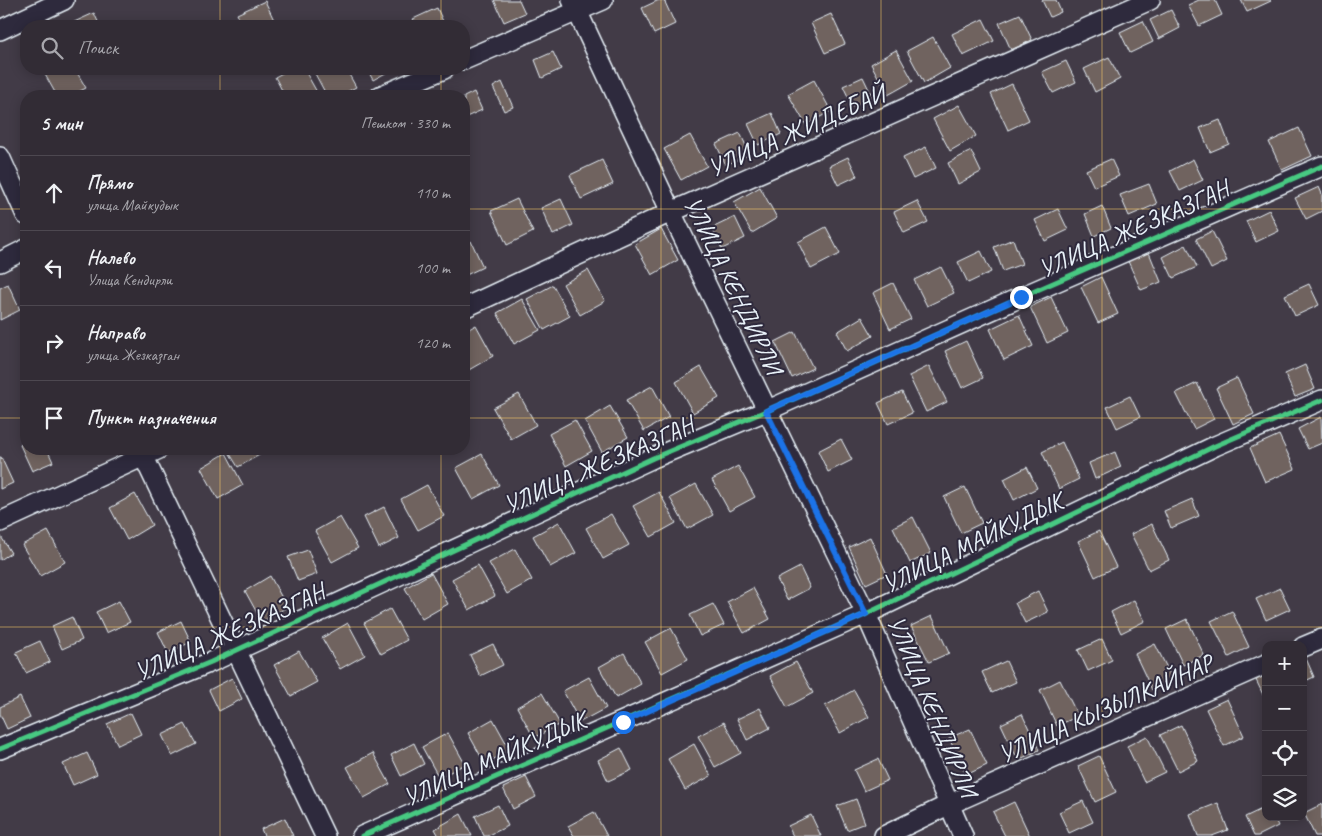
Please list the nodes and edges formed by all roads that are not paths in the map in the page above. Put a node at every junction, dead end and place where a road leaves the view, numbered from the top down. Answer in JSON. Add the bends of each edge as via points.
{"nodes":[{"id":1,"x":64,"y":0,"type":"edge"},
{"id":2,"x":603,"y":0,"type":"edge"},
{"id":3,"x":1150,"y":0,"type":"edge"},
{"id":4,"x":575,"y":6,"type":"edge"},
{"id":5,"x":21,"y":20,"type":"edge"},
{"id":6,"x":20,"y":21,"type":"edge"},
{"id":7,"x":0,"y":30,"type":"edge"},
{"id":8,"x":470,"y":57,"type":"edge"},
{"id":9,"x":430,"y":75,"type":"edge"},
{"id":10,"x":394,"y":90,"type":"edge"},
{"id":11,"x":0,"y":156,"type":"edge"},
{"id":12,"x":1322,"y":166,"type":"edge"},
{"id":13,"x":20,"y":201,"type":"edge"},
{"id":14,"x":671,"y":212,"type":"junction"},
{"id":15,"x":20,"y":252,"type":"edge"},
{"id":16,"x":0,"y":262,"type":"edge"},
{"id":17,"x":470,"y":305,"type":"edge"},
{"id":18,"x":1322,"y":400,"type":"edge"},
{"id":19,"x":766,"y":411,"type":"junction"},
{"id":20,"x":139,"y":455,"type":"edge"},
{"id":21,"x":149,"y":455,"type":"edge"},
{"id":22,"x":0,"y":522,"type":"edge"},
{"id":23,"x":866,"y":614,"type":"junction"},
{"id":24,"x":1322,"y":639,"type":"edge"},
{"id":25,"x":1307,"y":645,"type":"edge"},
{"id":26,"x":236,"y":650,"type":"junction"},
{"id":27,"x":1262,"y":666,"type":"edge"},
{"id":28,"x":0,"y":749,"type":"edge"},
{"id":29,"x":948,"y":805,"type":"junction"},
{"id":30,"x":326,"y":836,"type":"edge"},
{"id":31,"x":362,"y":836,"type":"edge"},
{"id":32,"x":884,"y":836,"type":"edge"},
{"id":33,"x":963,"y":836,"type":"edge"}],
"edges":[{"from":1,"to":5,"type":"street"},
{"from":2,"to":4,"type":"street"},
{"from":3,"to":14,"type":"street","name":"УЛИЦА ЖИДЕБАЙ"},
{"from":4,"to":8,"type":"street"},
{"from":4,"to":14,"type":"street","name":"УЛИЦА КЕНДИРЛИ"},
{"from":6,"to":7,"type":"street"},
{"from":9,"to":10,"type":"street"},
{"from":11,"to":13,"type":"street"},
{"from":12,"to":19,"type":"street","name":"УЛИЦА ЖЕЗКАЗГАН"},
{"from":14,"to":17,"type":"street","name":"УЛИЦА ЖИДЕБАЙ"},
{"from":14,"to":19,"type":"street","name":"УЛИЦА КЕНДИРЛИ"},
{"from":15,"to":16,"type":"street"},
{"from":18,"to":23,"type":"street","name":"УЛИЦА МАЙКУДЫК","via":[[1215,446]]},
{"from":19,"to":23,"type":"street","name":"УЛИЦА КЕНДИРЛИ"},
{"from":19,"to":26,"type":"street","name":"УЛИЦА ЖЕЗКАЗГАН","via":[[653,458]]},
{"from":20,"to":22,"type":"street"},
{"from":21,"to":26,"type":"street"},
{"from":23,"to":29,"type":"street","name":"УЛИЦА КЕНДИРЛИ"},
{"from":23,"to":31,"type":"street","name":"УЛИЦА МАЙКУДЫК"},
{"from":24,"to":25,"type":"street"},
{"from":26,"to":28,"type":"street","name":"УЛИЦА ЖЕЗКАЗГАН"},
{"from":26,"to":30,"type":"street"},
{"from":27,"to":29,"type":"street","name":"УЛИЦА КЫЗЫЛКАЙНАР"},
{"from":29,"to":32,"type":"street","name":"УЛИЦА КЫЗЫЛКАЙНАР"},
{"from":29,"to":33,"type":"street","name":"УЛИЦА КЕНДИРЛИ"}]}
